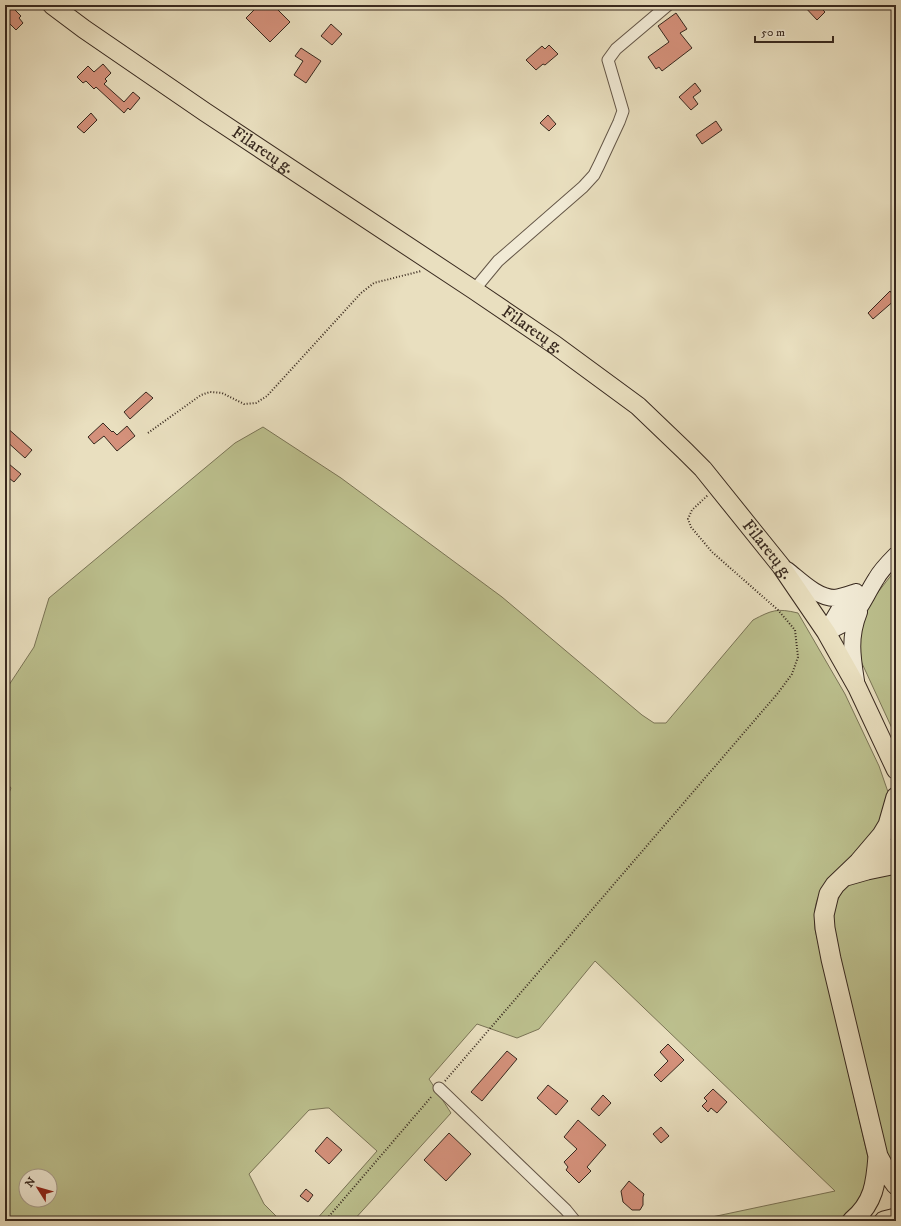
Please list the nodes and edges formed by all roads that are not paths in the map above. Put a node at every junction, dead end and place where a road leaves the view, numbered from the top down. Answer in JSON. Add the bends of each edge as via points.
{"nodes":[{"id":1,"x":52,"y":5,"type":"edge"},
{"id":2,"x":668,"y":5,"type":"edge"},
{"id":3,"x":474,"y":290,"type":"junction"},
{"id":4,"x":896,"y":554,"type":"edge"},
{"id":5,"x":781,"y":566,"type":"junction"},
{"id":6,"x":877,"y":577,"type":"junction"},
{"id":7,"x":856,"y":592,"type":"junction"},
{"id":8,"x":860,"y":609,"type":"junction"},
{"id":9,"x":826,"y":632,"type":"junction"},
{"id":10,"x":857,"y":687,"type":"junction"},
{"id":11,"x":896,"y":770,"type":"edge"},
{"id":12,"x":896,"y":797,"type":"edge"},
{"id":13,"x":896,"y":848,"type":"edge"},
{"id":14,"x":859,"y":862,"type":"junction"},
{"id":15,"x":890,"y":868,"type":"edge"},
{"id":16,"x":843,"y":877,"type":"junction"},
{"id":17,"x":439,"y":1088,"type":"road end"},
{"id":18,"x":878,"y":1156,"type":"junction"},
{"id":19,"x":896,"y":1185,"type":"edge"},
{"id":20,"x":896,"y":1218,"type":"edge"},
{"id":21,"x":575,"y":1221,"type":"edge"},
{"id":22,"x":852,"y":1221,"type":"edge"},
{"id":23,"x":884,"y":1221,"type":"edge"}],
"edges":[{"from":1,"to":3,"type":"main road","name":"Filaretų g.","via":[[205,112]]},
{"from":2,"to":3,"type":"street","via":[[616,48],[608,60],[623,111],[594,175],[498,261]]},
{"from":3,"to":5,"type":"main road","name":"Filaretų g.","via":[[598,375],[638,406],[718,486]]},
{"from":4,"to":6,"type":"main road"},
{"from":5,"to":7,"type":"main road","via":[[818,593],[835,598]]},
{"from":5,"to":9,"type":"main road","name":"Filaretų g."},
{"from":6,"to":7,"type":"main road"},
{"from":6,"to":8,"type":"main road"},
{"from":7,"to":9,"type":"main road","via":[[839,610]]},
{"from":8,"to":9,"type":"main road","via":[[846,624]]},
{"from":8,"to":10,"type":"main road","via":[[853,630],[851,653]]},
{"from":9,"to":10,"type":"main road","name":"Filaretų g."},
{"from":10,"to":11,"type":"main road","name":"Filaretų g."},
{"from":12,"to":14,"type":"highway","via":[[888,825]]},
{"from":13,"to":14,"type":"highway"},
{"from":14,"to":16,"type":"highway"},
{"from":15,"to":16,"type":"highway","via":[[867,870]]},
{"from":16,"to":18,"type":"highway","via":[[829,894],[824,915],[825,928]]},
{"from":17,"to":21,"type":"street"},
{"from":18,"to":19,"type":"highway"},
{"from":18,"to":22,"type":"highway","via":[[875,1187],[864,1210]]},
{"from":20,"to":23,"type":"highway"}]}
